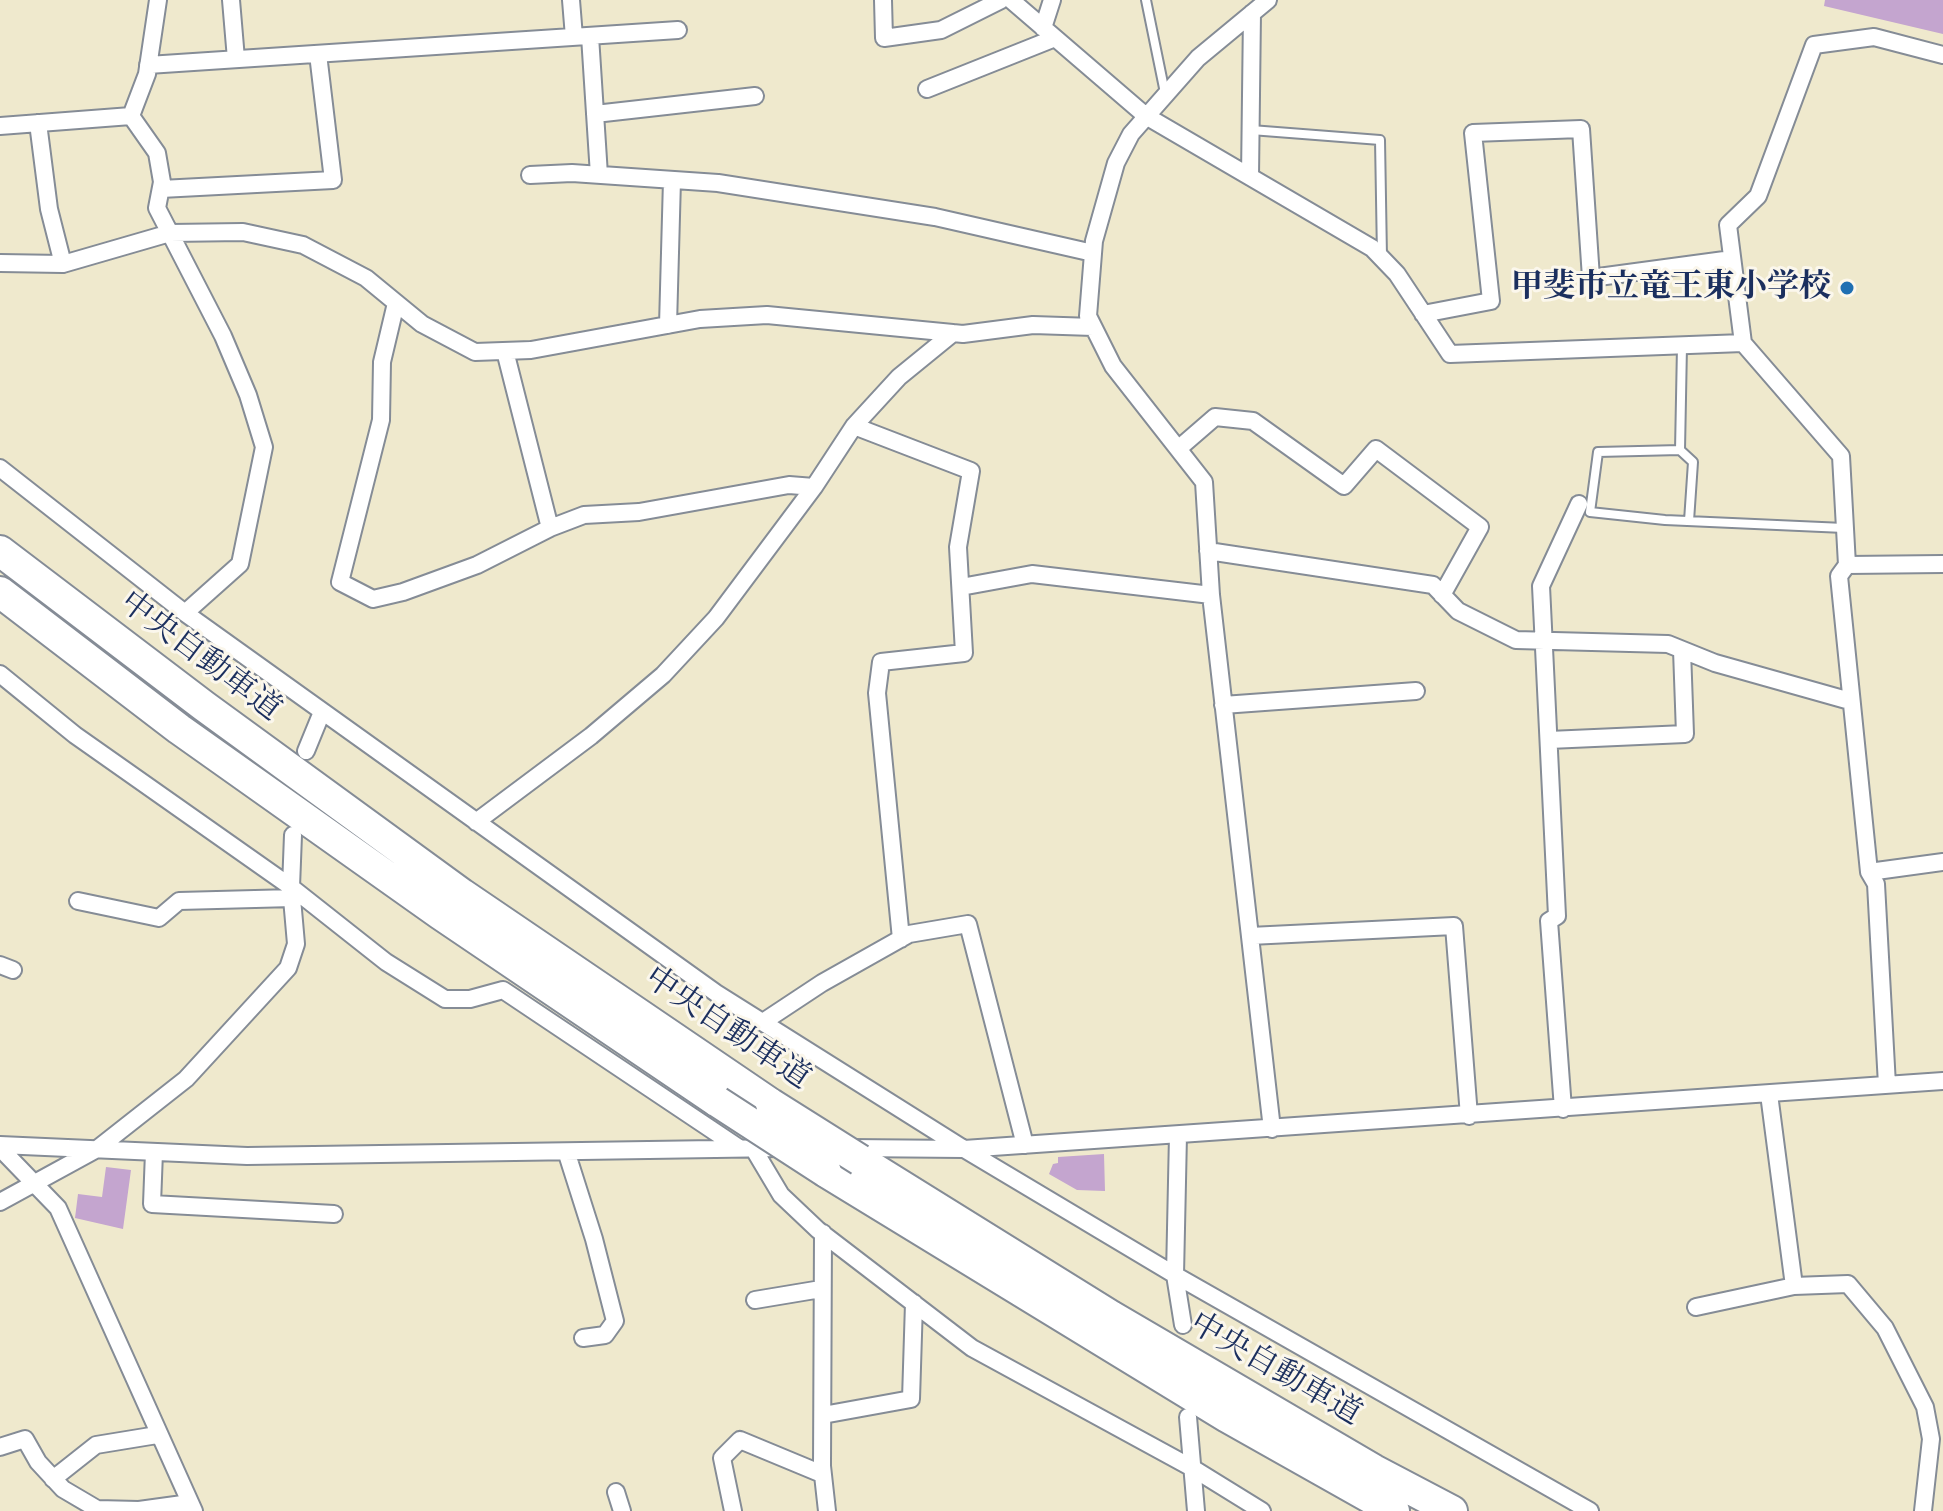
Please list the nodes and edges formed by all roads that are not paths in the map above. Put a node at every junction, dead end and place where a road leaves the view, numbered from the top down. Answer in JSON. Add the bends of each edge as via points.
{"nodes":[{"id":1,"x":158,"y":0,"type":"edge"},
{"id":2,"x":231,"y":0,"type":"edge"},
{"id":3,"x":571,"y":0,"type":"edge"},
{"id":4,"x":883,"y":0,"type":"edge"},
{"id":5,"x":1001,"y":0,"type":"edge"},
{"id":6,"x":1011,"y":0,"type":"edge"},
{"id":7,"x":1052,"y":0,"type":"edge"},
{"id":8,"x":1146,"y":0,"type":"edge"},
{"id":9,"x":1268,"y":0,"type":"edge"},
{"id":10,"x":1252,"y":13,"type":"junction"},
{"id":11,"x":678,"y":30,"type":"dead end"},
{"id":12,"x":1049,"y":33,"type":"junction"},
{"id":13,"x":582,"y":37,"type":"junction"},
{"id":14,"x":318,"y":54,"type":"junction"},
{"id":15,"x":1943,"y":55,"type":"edge"},
{"id":16,"x":236,"y":59,"type":"junction"},
{"id":17,"x":148,"y":65,"type":"junction"},
{"id":18,"x":927,"y":89,"type":"dead end"},
{"id":19,"x":1165,"y":95,"type":"junction"},
{"id":20,"x":755,"y":96,"type":"dead end"},
{"id":21,"x":595,"y":114,"type":"junction"},
{"id":22,"x":131,"y":116,"type":"junction"},
{"id":23,"x":1146,"y":116,"type":"junction"},
{"id":24,"x":38,"y":123,"type":"junction"},
{"id":25,"x":0,"y":126,"type":"edge"},
{"id":26,"x":1250,"y":130,"type":"junction"},
{"id":27,"x":530,"y":175,"type":"dead end"},
{"id":28,"x":599,"y":175,"type":"junction"},
{"id":29,"x":1250,"y":177,"type":"junction"},
{"id":30,"x":672,"y":180,"type":"junction"},
{"id":31,"x":161,"y":189,"type":"junction"},
{"id":32,"x":170,"y":233,"type":"junction"},
{"id":33,"x":1093,"y":253,"type":"junction"},
{"id":34,"x":1383,"y":259,"type":"junction"},
{"id":35,"x":1732,"y":259,"type":"junction"},
{"id":36,"x":0,"y":263,"type":"edge"},
{"id":37,"x":63,"y":264,"type":"junction"},
{"id":38,"x":396,"y":303,"type":"junction"},
{"id":39,"x":1423,"y":314,"type":"junction"},
{"id":40,"x":668,"y":325,"type":"junction"},
{"id":41,"x":1093,"y":327,"type":"junction"},
{"id":42,"x":953,"y":333,"type":"junction"},
{"id":43,"x":1743,"y":343,"type":"junction"},
{"id":44,"x":1682,"y":346,"type":"junction"},
{"id":45,"x":505,"y":351,"type":"junction"},
{"id":46,"x":854,"y":426,"type":"junction"},
{"id":47,"x":1178,"y":449,"type":"junction"},
{"id":48,"x":1680,"y":450,"type":"junction"},
{"id":49,"x":0,"y":468,"type":"edge"},
{"id":50,"x":814,"y":487,"type":"junction"},
{"id":51,"x":1579,"y":504,"type":"dead end"},
{"id":52,"x":1689,"y":521,"type":"junction"},
{"id":53,"x":550,"y":528,"type":"junction"},
{"id":54,"x":1845,"y":528,"type":"junction"},
{"id":55,"x":0,"y":551,"type":"edge"},
{"id":56,"x":1208,"y":551,"type":"junction"},
{"id":57,"x":1943,"y":564,"type":"edge"},
{"id":58,"x":1847,"y":565,"type":"junction"},
{"id":59,"x":961,"y":587,"type":"junction"},
{"id":60,"x":0,"y":592,"type":"edge"},
{"id":61,"x":1211,"y":595,"type":"junction"},
{"id":62,"x":1442,"y":595,"type":"junction"},
{"id":63,"x":185,"y":613,"type":"junction"},
{"id":64,"x":1545,"y":641,"type":"junction"},
{"id":65,"x":1682,"y":650,"type":"junction"},
{"id":66,"x":0,"y":674,"type":"edge"},
{"id":67,"x":1416,"y":691,"type":"dead end"},
{"id":68,"x":1850,"y":701,"type":"junction"},
{"id":69,"x":1223,"y":705,"type":"junction"},
{"id":70,"x":322,"y":712,"type":"junction"},
{"id":71,"x":1549,"y":740,"type":"junction"},
{"id":72,"x":306,"y":751,"type":"dead end"},
{"id":73,"x":476,"y":822,"type":"junction"},
{"id":74,"x":293,"y":835,"type":"dead end"},
{"id":75,"x":1943,"y":862,"type":"edge"},
{"id":76,"x":1869,"y":872,"type":"junction"},
{"id":77,"x":292,"y":892,"type":"junction"},
{"id":78,"x":78,"y":901,"type":"dead end"},
{"id":79,"x":1250,"y":936,"type":"junction"},
{"id":80,"x":901,"y":939,"type":"junction"},
{"id":81,"x":763,"y":1022,"type":"junction"},
{"id":82,"x":1943,"y":1081,"type":"edge"},
{"id":83,"x":1887,"y":1085,"type":"junction"},
{"id":84,"x":1769,"y":1094,"type":"junction"},
{"id":85,"x":1563,"y":1109,"type":"junction"},
{"id":86,"x":1469,"y":1116,"type":"junction"},
{"id":87,"x":1272,"y":1129,"type":"junction"},
{"id":88,"x":1178,"y":1135,"type":"junction"},
{"id":89,"x":1025,"y":1145,"type":"junction"},
{"id":90,"x":0,"y":1146,"type":"edge"},
{"id":91,"x":97,"y":1149,"type":"junction"},
{"id":92,"x":747,"y":1149,"type":"junction"},
{"id":93,"x":964,"y":1149,"type":"junction"},
{"id":94,"x":154,"y":1152,"type":"junction"},
{"id":95,"x":567,"y":1154,"type":"junction"},
{"id":96,"x":35,"y":1183,"type":"junction"},
{"id":97,"x":0,"y":1202,"type":"edge"},
{"id":98,"x":334,"y":1214,"type":"dead end"},
{"id":99,"x":823,"y":1233,"type":"junction"},
{"id":100,"x":1175,"y":1275,"type":"junction"},
{"id":101,"x":1794,"y":1286,"type":"junction"},
{"id":102,"x":821,"y":1289,"type":"junction"},
{"id":103,"x":755,"y":1300,"type":"dead end"},
{"id":104,"x":914,"y":1303,"type":"junction"},
{"id":105,"x":1696,"y":1307,"type":"dead end"},
{"id":106,"x":1183,"y":1325,"type":"dead end"},
{"id":107,"x":583,"y":1338,"type":"dead end"},
{"id":108,"x":823,"y":1415,"type":"junction"},
{"id":109,"x":1188,"y":1417,"type":"dead end"},
{"id":110,"x":157,"y":1435,"type":"junction"},
{"id":111,"x":0,"y":1447,"type":"edge"},
{"id":112,"x":1194,"y":1469,"type":"junction"},
{"id":113,"x":822,"y":1474,"type":"junction"},
{"id":114,"x":53,"y":1479,"type":"junction"},
{"id":115,"x":616,"y":1492,"type":"dead end"},
{"id":116,"x":192,"y":1507,"type":"edge"},
{"id":117,"x":95,"y":1510,"type":"edge"},
{"id":118,"x":622,"y":1511,"type":"edge"},
{"id":119,"x":733,"y":1511,"type":"edge"},
{"id":120,"x":827,"y":1511,"type":"edge"},
{"id":121,"x":1196,"y":1511,"type":"edge"},
{"id":122,"x":1262,"y":1511,"type":"edge"},
{"id":123,"x":1394,"y":1511,"type":"edge"},
{"id":124,"x":1452,"y":1511,"type":"edge"},
{"id":125,"x":1590,"y":1511,"type":"edge"},
{"id":126,"x":1923,"y":1511,"type":"edge"}],
"edges":[{"from":1,"to":17,"type":"street"},
{"from":2,"to":16,"type":"street"},
{"from":3,"to":13,"type":"street"},
{"from":4,"to":5,"type":"street","via":[[884,38],[941,30]]},
{"from":6,"to":12,"type":"street"},
{"from":7,"to":12,"type":"street"},
{"from":8,"to":19,"type":"lane"},
{"from":9,"to":10,"type":"street"},
{"from":10,"to":19,"type":"street","via":[[1198,58]]},
{"from":10,"to":26,"type":"street"},
{"from":11,"to":13,"type":"street"},
{"from":12,"to":18,"type":"street"},
{"from":12,"to":23,"type":"street"},
{"from":13,"to":14,"type":"street"},
{"from":13,"to":21,"type":"street"},
{"from":14,"to":16,"type":"street"},
{"from":14,"to":31,"type":"street","via":[[333,180]]},
{"from":15,"to":35,"type":"street","via":[[1874,37],[1814,45],[1758,196],[1728,225]]},
{"from":16,"to":17,"type":"street"},
{"from":17,"to":22,"type":"street"},
{"from":19,"to":23,"type":"street"},
{"from":20,"to":21,"type":"street"},
{"from":21,"to":28,"type":"street"},
{"from":22,"to":24,"type":"street"},
{"from":22,"to":31,"type":"street","via":[[157,153]]},
{"from":23,"to":29,"type":"street"},
{"from":23,"to":33,"type":"street","via":[[1116,163]]},
{"from":24,"to":25,"type":"street"},
{"from":24,"to":37,"type":"street","via":[[49,209]]},
{"from":26,"to":29,"type":"street"},
{"from":26,"to":34,"type":"lane","via":[[1380,140]]},
{"from":27,"to":28,"type":"street"},
{"from":28,"to":30,"type":"street"},
{"from":29,"to":34,"type":"street"},
{"from":30,"to":33,"type":"street","via":[[935,217]]},
{"from":30,"to":40,"type":"street"},
{"from":31,"to":32,"type":"street","via":[[157,208]]},
{"from":32,"to":37,"type":"street"},
{"from":32,"to":38,"type":"street","via":[[243,232],[303,245],[366,278]]},
{"from":32,"to":63,"type":"street","via":[[223,336],[264,447],[240,564]]},
{"from":33,"to":41,"type":"street","via":[[1088,316]]},
{"from":34,"to":39,"type":"street"},
{"from":35,"to":39,"type":"street","via":[[1591,278],[1581,129],[1473,133],[1491,301]]},
{"from":35,"to":43,"type":"street"},
{"from":36,"to":37,"type":"street"},
{"from":38,"to":45,"type":"street","via":[[422,324],[475,352]]},
{"from":38,"to":53,"type":"street","via":[[382,362],[381,420],[340,582],[373,599],[403,592],[477,565]]},
{"from":39,"to":44,"type":"street","via":[[1450,354]]},
{"from":40,"to":42,"type":"street","via":[[767,315]]},
{"from":40,"to":45,"type":"street"},
{"from":41,"to":42,"type":"street","via":[[1033,325]]},
{"from":41,"to":47,"type":"street","via":[[1113,366]]},
{"from":42,"to":46,"type":"street","via":[[899,377]]},
{"from":43,"to":44,"type":"street"},
{"from":43,"to":54,"type":"street","via":[[1841,456]]},
{"from":44,"to":48,"type":"lane"},
{"from":45,"to":53,"type":"street"},
{"from":46,"to":50,"type":"street"},
{"from":46,"to":59,"type":"street","via":[[971,471],[958,547]]},
{"from":47,"to":56,"type":"street","via":[[1204,482]]},
{"from":47,"to":62,"type":"street","via":[[1215,417],[1253,421],[1344,486],[1376,449],[1480,527]]},
{"from":48,"to":52,"type":"lane","via":[[1693,462]]},
{"from":48,"to":52,"type":"lane","via":[[1598,452],[1590,512]]},
{"from":49,"to":63,"type":"street"},
{"from":50,"to":53,"type":"street","via":[[789,485],[639,512],[594,513]]},
{"from":50,"to":73,"type":"street","via":[[716,618],[663,675]]},
{"from":51,"to":64,"type":"street","via":[[1541,586]]},
{"from":52,"to":54,"type":"lane"},
{"from":54,"to":58,"type":"street"},
{"from":55,"to":124,"type":"highway","name":"中央自動車道","bridge":true,"via":[[462,894],[771,1104],[1111,1316]]},
{"from":56,"to":61,"type":"street"},
{"from":56,"to":62,"type":"street","via":[[1433,585]]},
{"from":57,"to":58,"type":"street"},
{"from":58,"to":68,"type":"street","via":[[1839,576]]},
{"from":59,"to":61,"type":"street","via":[[1032,574]]},
{"from":59,"to":80,"type":"street","via":[[964,653],[881,662],[877,693]]},
{"from":60,"to":123,"type":"highway","name":"中央自動車道","bridge":true,"via":[[179,729],[718,1102],[1227,1417]]},
{"from":61,"to":69,"type":"street"},
{"from":62,"to":64,"type":"street","via":[[1458,611],[1516,640]]},
{"from":63,"to":70,"type":"street"},
{"from":64,"to":65,"type":"street","via":[[1668,644]]},
{"from":64,"to":71,"type":"street"},
{"from":65,"to":68,"type":"street"},
{"from":65,"to":71,"type":"street","via":[[1685,734]]},
{"from":66,"to":77,"type":"street","via":[[75,735]]},
{"from":67,"to":69,"type":"street"},
{"from":68,"to":76,"type":"street"},
{"from":69,"to":79,"type":"street"},
{"from":70,"to":72,"type":"street"},
{"from":70,"to":73,"type":"street"},
{"from":71,"to":85,"type":"street","via":[[1557,916],[1549,921]]},
{"from":73,"to":81,"type":"street"},
{"from":74,"to":77,"type":"street"},
{"from":75,"to":76,"type":"street"},
{"from":76,"to":83,"type":"street","via":[[1876,884]]},
{"from":77,"to":78,"type":"street","via":[[179,901],[159,918]]},
{"from":77,"to":91,"type":"street","via":[[296,944],[288,968],[186,1079]]},
{"from":77,"to":92,"type":"street","via":[[445,999],[503,990]]},
{"from":79,"to":86,"type":"street","via":[[1454,926]]},
{"from":79,"to":87,"type":"street"},
{"from":80,"to":81,"type":"street"},
{"from":80,"to":89,"type":"street","via":[[968,924]]},
{"from":81,"to":93,"type":"street"},
{"from":82,"to":83,"type":"street"},
{"from":83,"to":84,"type":"street"},
{"from":84,"to":85,"type":"street"},
{"from":84,"to":101,"type":"street"},
{"from":85,"to":86,"type":"street"},
{"from":86,"to":87,"type":"street"},
{"from":87,"to":88,"type":"street"},
{"from":88,"to":89,"type":"street"},
{"from":88,"to":100,"type":"street"},
{"from":89,"to":93,"type":"street"},
{"from":90,"to":91,"type":"street"},
{"from":90,"to":96,"type":"street"},
{"from":91,"to":94,"type":"street"},
{"from":91,"to":96,"type":"street"},
{"from":92,"to":93,"type":"street"},
{"from":92,"to":95,"type":"street"},
{"from":92,"to":99,"type":"street","via":[[781,1195]]},
{"from":93,"to":100,"type":"street"},
{"from":94,"to":95,"type":"street"},
{"from":94,"to":98,"type":"street","via":[[152,1204]]},
{"from":95,"to":107,"type":"street","via":[[615,1321],[605,1335]]},
{"from":96,"to":97,"type":"street"},
{"from":96,"to":110,"type":"street","via":[[58,1208]]},
{"from":99,"to":102,"type":"street"},
{"from":99,"to":104,"type":"street"},
{"from":100,"to":106,"type":"street"},
{"from":100,"to":125,"type":"street"},
{"from":101,"to":105,"type":"street"},
{"from":101,"to":126,"type":"street","via":[[1848,1284],[1885,1328],[1925,1407],[1931,1439]]},
{"from":102,"to":103,"type":"street"},
{"from":102,"to":108,"type":"street"},
{"from":104,"to":108,"type":"street","via":[[911,1399]]},
{"from":104,"to":112,"type":"street","via":[[972,1348]]},
{"from":108,"to":113,"type":"street"},
{"from":109,"to":112,"type":"street"},
{"from":110,"to":114,"type":"street","via":[[96,1445]]},
{"from":110,"to":116,"type":"street"},
{"from":111,"to":114,"type":"street","via":[[25,1439]]},
{"from":112,"to":121,"type":"street"},
{"from":112,"to":122,"type":"street"},
{"from":113,"to":119,"type":"street","via":[[740,1440],[722,1458]]},
{"from":113,"to":120,"type":"street"},
{"from":114,"to":117,"type":"street"},
{"from":115,"to":118,"type":"street"},
{"from":116,"to":117,"type":"street"}]}
